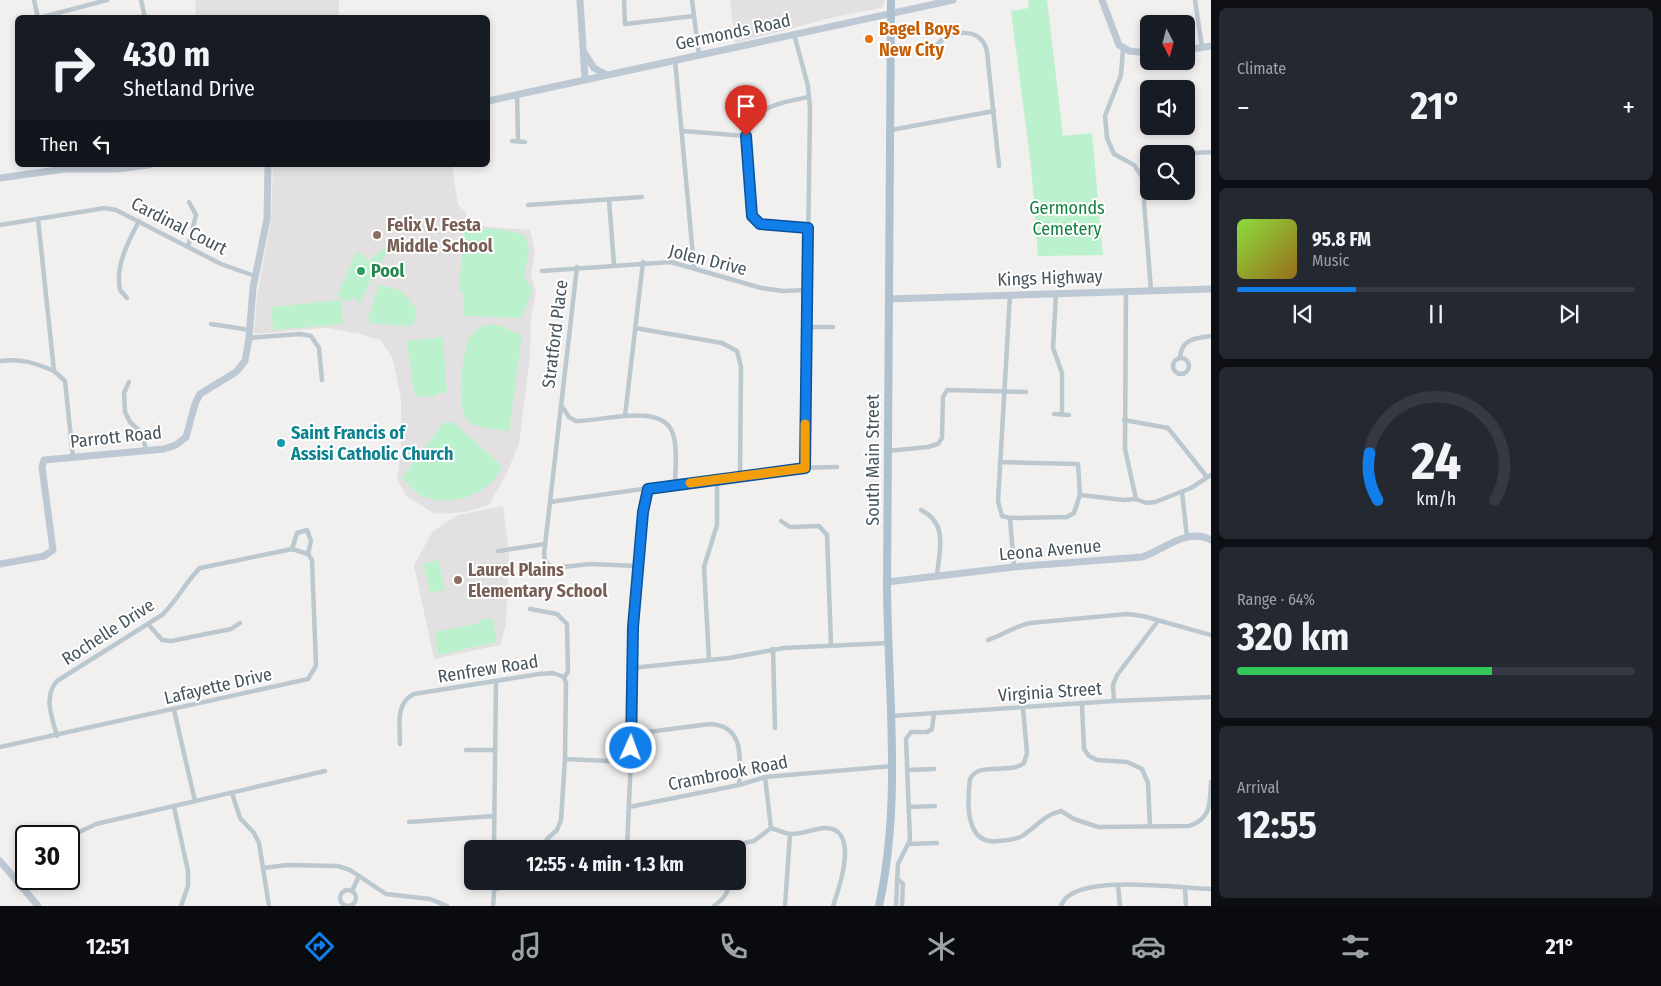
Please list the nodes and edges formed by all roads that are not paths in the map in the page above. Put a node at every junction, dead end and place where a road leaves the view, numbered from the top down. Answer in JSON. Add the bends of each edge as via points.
{"nodes":[{"id":1,"x":34,"y":0,"type":"edge"},
{"id":2,"x":107,"y":0,"type":"edge"},
{"id":3,"x":141,"y":0,"type":"edge"},
{"id":4,"x":580,"y":0,"type":"edge"},
{"id":5,"x":624,"y":0,"type":"edge"},
{"id":6,"x":692,"y":0,"type":"edge"},
{"id":7,"x":891,"y":0,"type":"edge"},
{"id":8,"x":953,"y":0,"type":"edge"},
{"id":9,"x":1102,"y":0,"type":"edge"},
{"id":10,"x":1195,"y":0,"type":"edge"},
{"id":11,"x":891,"y":13,"type":"junction"},
{"id":12,"x":37,"y":15,"type":"edge"},
{"id":13,"x":50,"y":15,"type":"edge"},
{"id":14,"x":144,"y":15,"type":"edge"},
{"id":15,"x":694,"y":16,"type":"junction"},
{"id":16,"x":794,"y":34,"type":"junction"},
{"id":17,"x":936,"y":46,"type":"dead end"},
{"id":18,"x":1211,"y":46,"type":"edge"},
{"id":19,"x":1202,"y":47,"type":"junction"},
{"id":20,"x":1195,"y":48,"type":"edge"},
{"id":21,"x":1123,"y":49,"type":"junction"},
{"id":22,"x":583,"y":50,"type":"junction"},
{"id":23,"x":1140,"y":52,"type":"edge"},
{"id":24,"x":699,"y":55,"type":"junction"},
{"id":25,"x":675,"y":60,"type":"junction"},
{"id":26,"x":608,"y":74,"type":"junction"},
{"id":27,"x":585,"y":79,"type":"junction"},
{"id":28,"x":517,"y":94,"type":"junction"},
{"id":29,"x":810,"y":97,"type":"junction"},
{"id":30,"x":490,"y":101,"type":"edge"},
{"id":31,"x":994,"y":111,"type":"junction"},
{"id":32,"x":891,"y":130,"type":"junction"},
{"id":33,"x":683,"y":131,"type":"junction"},
{"id":34,"x":746,"y":136,"type":"junction"},
{"id":35,"x":512,"y":141,"type":"dead end"},
{"id":36,"x":518,"y":141,"type":"junction"},
{"id":37,"x":525,"y":142,"type":"dead end"},
{"id":38,"x":1211,"y":152,"type":"edge"},
{"id":39,"x":1195,"y":153,"type":"edge"},
{"id":40,"x":999,"y":166,"type":"dead end"},
{"id":41,"x":133,"y":167,"type":"edge"},
{"id":42,"x":268,"y":167,"type":"edge"},
{"id":43,"x":0,"y":178,"type":"edge"},
{"id":44,"x":642,"y":197,"type":"dead end"},
{"id":45,"x":609,"y":200,"type":"junction"},
{"id":46,"x":189,"y":202,"type":"dead end"},
{"id":47,"x":528,"y":205,"type":"dead end"},
{"id":48,"x":38,"y":219,"type":"junction"},
{"id":49,"x":139,"y":221,"type":"junction"},
{"id":50,"x":0,"y":224,"type":"edge"},
{"id":51,"x":808,"y":228,"type":"junction"},
{"id":52,"x":188,"y":247,"type":"junction"},
{"id":53,"x":642,"y":262,"type":"junction"},
{"id":54,"x":614,"y":264,"type":"junction"},
{"id":55,"x":577,"y":267,"type":"junction"},
{"id":56,"x":694,"y":267,"type":"junction"},
{"id":57,"x":542,"y":271,"type":"dead end"},
{"id":58,"x":255,"y":276,"type":"junction"},
{"id":59,"x":1211,"y":289,"type":"edge"},
{"id":60,"x":807,"y":290,"type":"junction"},
{"id":61,"x":1151,"y":290,"type":"junction"},
{"id":62,"x":1126,"y":291,"type":"junction"},
{"id":63,"x":1056,"y":293,"type":"junction"},
{"id":64,"x":1010,"y":295,"type":"junction"},
{"id":65,"x":127,"y":298,"type":"dead end"},
{"id":66,"x":890,"y":299,"type":"junction"},
{"id":67,"x":211,"y":324,"type":"dead end"},
{"id":68,"x":807,"y":327,"type":"junction"},
{"id":69,"x":834,"y":327,"type":"dead end"},
{"id":70,"x":635,"y":328,"type":"junction"},
{"id":71,"x":250,"y":334,"type":"junction"},
{"id":72,"x":1211,"y":336,"type":"edge"},
{"id":73,"x":1180,"y":358,"type":"dead end"},
{"id":74,"x":0,"y":361,"type":"edge"},
{"id":75,"x":54,"y":370,"type":"junction"},
{"id":76,"x":322,"y":380,"type":"dead end"},
{"id":77,"x":129,"y":382,"type":"dead end"},
{"id":78,"x":1005,"y":390,"type":"junction"},
{"id":79,"x":1026,"y":392,"type":"dead end"},
{"id":80,"x":561,"y":404,"type":"junction"},
{"id":81,"x":1054,"y":414,"type":"dead end"},
{"id":82,"x":1062,"y":414,"type":"junction"},
{"id":83,"x":1069,"y":415,"type":"dead end"},
{"id":84,"x":625,"y":416,"type":"junction"},
{"id":85,"x":1124,"y":420,"type":"junction"},
{"id":86,"x":146,"y":450,"type":"junction"},
{"id":87,"x":888,"y":450,"type":"junction"},
{"id":88,"x":73,"y":457,"type":"junction"},
{"id":89,"x":1000,"y":462,"type":"junction"},
{"id":90,"x":837,"y":467,"type":"dead end"},
{"id":91,"x":805,"y":468,"type":"junction"},
{"id":92,"x":740,"y":476,"type":"junction"},
{"id":93,"x":1209,"y":476,"type":"edge"},
{"id":94,"x":717,"y":479,"type":"junction"},
{"id":95,"x":675,"y":485,"type":"junction"},
{"id":96,"x":648,"y":489,"type":"junction"},
{"id":97,"x":1182,"y":492,"type":"junction"},
{"id":98,"x":1080,"y":495,"type":"junction"},
{"id":99,"x":1136,"y":499,"type":"junction"},
{"id":100,"x":550,"y":502,"type":"junction"},
{"id":101,"x":921,"y":510,"type":"dead end"},
{"id":102,"x":1010,"y":518,"type":"junction"},
{"id":103,"x":781,"y":521,"type":"dead end"},
{"id":104,"x":1187,"y":536,"type":"junction"},
{"id":105,"x":1211,"y":540,"type":"edge"},
{"id":106,"x":545,"y":544,"type":"junction"},
{"id":107,"x":292,"y":549,"type":"junction"},
{"id":108,"x":498,"y":551,"type":"dead end"},
{"id":109,"x":308,"y":554,"type":"junction"},
{"id":110,"x":0,"y":564,"type":"edge"},
{"id":111,"x":638,"y":566,"type":"junction"},
{"id":112,"x":1014,"y":567,"type":"junction"},
{"id":113,"x":937,"y":576,"type":"junction"},
{"id":114,"x":887,"y":582,"type":"junction"},
{"id":115,"x":530,"y":609,"type":"dead end"},
{"id":116,"x":1158,"y":621,"type":"junction"},
{"id":117,"x":240,"y":623,"type":"dead end"},
{"id":118,"x":148,"y":624,"type":"junction"},
{"id":119,"x":1211,"y":635,"type":"edge"},
{"id":120,"x":988,"y":640,"type":"dead end"},
{"id":121,"x":888,"y":643,"type":"junction"},
{"id":122,"x":831,"y":644,"type":"junction"},
{"id":123,"x":773,"y":649,"type":"junction"},
{"id":124,"x":709,"y":660,"type":"junction"},
{"id":125,"x":632,"y":668,"type":"junction"},
{"id":126,"x":564,"y":677,"type":"junction"},
{"id":127,"x":496,"y":681,"type":"junction"},
{"id":128,"x":1211,"y":697,"type":"edge"},
{"id":129,"x":1114,"y":701,"type":"junction"},
{"id":130,"x":1082,"y":705,"type":"junction"},
{"id":131,"x":1023,"y":708,"type":"junction"},
{"id":132,"x":174,"y":710,"type":"junction"},
{"id":133,"x":934,"y":713,"type":"junction"},
{"id":134,"x":891,"y":716,"type":"junction"},
{"id":135,"x":775,"y":728,"type":"dead end"},
{"id":136,"x":632,"y":734,"type":"junction"},
{"id":137,"x":56,"y":736,"type":"junction"},
{"id":138,"x":400,"y":744,"type":"dead end"},
{"id":139,"x":0,"y":747,"type":"edge"},
{"id":140,"x":466,"y":750,"type":"dead end"},
{"id":141,"x":495,"y":750,"type":"junction"},
{"id":142,"x":566,"y":759,"type":"junction"},
{"id":143,"x":630,"y":762,"type":"junction"},
{"id":144,"x":893,"y":766,"type":"junction"},
{"id":145,"x":934,"y":768,"type":"dead end"},
{"id":146,"x":907,"y":770,"type":"junction"},
{"id":147,"x":326,"y":771,"type":"dead end"},
{"id":148,"x":765,"y":777,"type":"junction"},
{"id":149,"x":1211,"y":782,"type":"edge"},
{"id":150,"x":739,"y":785,"type":"junction"},
{"id":151,"x":232,"y":793,"type":"junction"},
{"id":152,"x":195,"y":801,"type":"junction"},
{"id":153,"x":935,"y":806,"type":"dead end"},
{"id":154,"x":174,"y":807,"type":"junction"},
{"id":155,"x":628,"y":807,"type":"junction"},
{"id":156,"x":908,"y":807,"type":"junction"},
{"id":157,"x":494,"y":816,"type":"junction"},
{"id":158,"x":409,"y":822,"type":"dead end"},
{"id":159,"x":1150,"y":826,"type":"junction"},
{"id":160,"x":771,"y":828,"type":"junction"},
{"id":161,"x":80,"y":832,"type":"edge"},
{"id":162,"x":790,"y":834,"type":"junction"},
{"id":163,"x":494,"y":840,"type":"edge"},
{"id":164,"x":547,"y":840,"type":"edge"},
{"id":165,"x":627,"y":840,"type":"edge"},
{"id":166,"x":746,"y":843,"type":"edge"},
{"id":167,"x":937,"y":843,"type":"dead end"},
{"id":168,"x":909,"y":844,"type":"junction"},
{"id":169,"x":0,"y":861,"type":"edge"},
{"id":170,"x":263,"y":868,"type":"junction"},
{"id":171,"x":359,"y":876,"type":"junction"},
{"id":172,"x":15,"y":878,"type":"edge"},
{"id":173,"x":897,"y":878,"type":"junction"},
{"id":174,"x":1118,"y":885,"type":"junction"},
{"id":175,"x":1185,"y":888,"type":"junction"},
{"id":176,"x":1211,"y":889,"type":"edge"},
{"id":177,"x":25,"y":890,"type":"edge"},
{"id":178,"x":495,"y":890,"type":"edge"},
{"id":179,"x":729,"y":890,"type":"edge"},
{"id":180,"x":352,"y":891,"type":"dead end"},
{"id":181,"x":38,"y":906,"type":"edge"},
{"id":182,"x":182,"y":906,"type":"edge"},
{"id":183,"x":269,"y":906,"type":"edge"},
{"id":184,"x":447,"y":906,"type":"edge"},
{"id":185,"x":493,"y":906,"type":"edge"},
{"id":186,"x":714,"y":906,"type":"edge"},
{"id":187,"x":785,"y":906,"type":"edge"},
{"id":188,"x":833,"y":906,"type":"edge"},
{"id":189,"x":879,"y":906,"type":"edge"},
{"id":190,"x":896,"y":906,"type":"edge"},
{"id":191,"x":902,"y":906,"type":"edge"},
{"id":192,"x":1061,"y":906,"type":"edge"},
{"id":193,"x":1120,"y":906,"type":"edge"},
{"id":194,"x":1186,"y":906,"type":"edge"}],
"edges":[{"from":1,"to":12,"type":"street"},
{"from":2,"to":13,"type":"street"},
{"from":3,"to":14,"type":"street"},
{"from":4,"to":22,"type":"street"},
{"from":5,"to":15,"type":"street","via":[[625,24]]},
{"from":6,"to":15,"type":"street"},
{"from":7,"to":11,"type":"main road","name":"South Main Street"},
{"from":8,"to":11,"type":"street","name":"Germonds Road"},
{"from":9,"to":21,"type":"street","via":[[1116,41]]},
{"from":10,"to":19,"type":"street"},
{"from":11,"to":16,"type":"street","name":"Germonds Road"},
{"from":11,"to":32,"type":"main road","name":"South Main Street"},
{"from":15,"to":24,"type":"street"},
{"from":16,"to":24,"type":"street","name":"Germonds Road"},
{"from":16,"to":29,"type":"street"},
{"from":17,"to":31,"type":"street","via":[[945,37],[966,33],[982,38],[987,52]]},
{"from":18,"to":19,"type":"street"},
{"from":19,"to":20,"type":"street"},
{"from":21,"to":23,"type":"street"},
{"from":21,"to":61,"type":"street","via":[[1121,75],[1104,119],[1112,152],[1134,165],[1142,177]]},
{"from":22,"to":26,"type":"street","via":[[592,67]]},
{"from":22,"to":27,"type":"street"},
{"from":24,"to":25,"type":"street","name":"Germonds Road"},
{"from":25,"to":26,"type":"street","name":"Germonds Road"},
{"from":25,"to":33,"type":"street"},
{"from":26,"to":27,"type":"street","name":"Germonds Road"},
{"from":27,"to":28,"type":"street"},
{"from":28,"to":30,"type":"street"},
{"from":28,"to":36,"type":"street"},
{"from":29,"to":34,"type":"street","via":[[767,108]]},
{"from":29,"to":51,"type":"street"},
{"from":31,"to":32,"type":"street"},
{"from":31,"to":40,"type":"street"},
{"from":32,"to":66,"type":"main road","name":"South Main Street"},
{"from":33,"to":34,"type":"street"},
{"from":33,"to":56,"type":"street"},
{"from":34,"to":51,"type":"street","via":[[752,216],[760,224]]},
{"from":35,"to":36,"type":"street"},
{"from":36,"to":37,"type":"street"},
{"from":38,"to":39,"type":"street"},
{"from":41,"to":43,"type":"street","via":[[65,169]]},
{"from":42,"to":58,"type":"street","name":"Parrott Road","via":[[267,219]]},
{"from":44,"to":45,"type":"street"},
{"from":45,"to":47,"type":"street"},
{"from":45,"to":54,"type":"street"},
{"from":46,"to":52,"type":"street","via":[[196,215]]},
{"from":48,"to":49,"type":"street","name":"Cardinal Court","via":[[105,208]]},
{"from":48,"to":50,"type":"street","name":"Cardinal Court"},
{"from":48,"to":75,"type":"street"},
{"from":49,"to":52,"type":"street","name":"Cardinal Court"},
{"from":49,"to":65,"type":"street","via":[[122,256],[120,290]]},
{"from":51,"to":60,"type":"street"},
{"from":52,"to":58,"type":"street","name":"Cardinal Court"},
{"from":53,"to":54,"type":"street","name":"Jolen Drive"},
{"from":53,"to":56,"type":"street","name":"Jolen Drive","via":[[671,262]]},
{"from":53,"to":70,"type":"street"},
{"from":54,"to":55,"type":"street","name":"Jolen Drive"},
{"from":55,"to":57,"type":"street","name":"Jolen Drive"},
{"from":55,"to":80,"type":"street","name":"Stratford Place"},
{"from":56,"to":60,"type":"street","name":"Jolen Drive","via":[[771,290]]},
{"from":58,"to":71,"type":"street","name":"Parrott Road"},
{"from":59,"to":61,"type":"street","name":"Kings Highway"},
{"from":60,"to":68,"type":"street"},
{"from":61,"to":62,"type":"street","name":"Kings Highway"},
{"from":62,"to":63,"type":"street","name":"Kings Highway"},
{"from":62,"to":85,"type":"street"},
{"from":63,"to":64,"type":"street","name":"Kings Highway"},
{"from":63,"to":82,"type":"street","via":[[1053,348],[1062,373]]},
{"from":64,"to":66,"type":"street","name":"Kings Highway"},
{"from":64,"to":78,"type":"street"},
{"from":66,"to":87,"type":"main road","name":"South Main Street"},
{"from":67,"to":71,"type":"street"},
{"from":68,"to":69,"type":"street"},
{"from":68,"to":91,"type":"street"},
{"from":70,"to":84,"type":"street"},
{"from":70,"to":92,"type":"street","via":[[722,343],[737,351],[741,367]]},
{"from":71,"to":76,"type":"street","via":[[311,336],[319,348]]},
{"from":71,"to":86,"type":"street","name":"Parrott Road","via":[[246,358],[239,369],[198,398],[189,431],[183,440],[172,447]]},
{"from":72,"to":73,"type":"street","via":[[1188,340],[1181,348]]},
{"from":74,"to":75,"type":"street","via":[[30,361]]},
{"from":75,"to":88,"type":"street","via":[[66,381]]},
{"from":77,"to":86,"type":"street","via":[[124,393],[125,412],[128,420],[142,432]]},
{"from":78,"to":79,"type":"street"},
{"from":78,"to":87,"type":"street","via":[[947,390],[943,397],[942,438],[938,444]]},
{"from":78,"to":89,"type":"street"},
{"from":80,"to":84,"type":"street","name":"Stratford Place","via":[[569,417],[576,420]]},
{"from":80,"to":100,"type":"street"},
{"from":81,"to":82,"type":"street"},
{"from":82,"to":83,"type":"street"},
{"from":84,"to":95,"type":"street","name":"Stratford Place","via":[[657,418],[670,428],[675,442]]},
{"from":85,"to":93,"type":"street","via":[[1168,428]]},
{"from":85,"to":99,"type":"street","via":[[1125,449]]},
{"from":86,"to":88,"type":"street","name":"Parrott Road"},
{"from":87,"to":114,"type":"main road","name":"South Main Street"},
{"from":88,"to":110,"type":"street","name":"Parrott Road","via":[[46,460],[42,464],[52,552]]},
{"from":89,"to":98,"type":"street","via":[[1078,464]]},
{"from":89,"to":102,"type":"street","via":[[999,510],[1002,516]]},
{"from":90,"to":91,"type":"street"},
{"from":91,"to":92,"type":"street"},
{"from":92,"to":94,"type":"street"},
{"from":93,"to":97,"type":"street"},
{"from":94,"to":95,"type":"street"},
{"from":94,"to":124,"type":"street","via":[[717,525],[704,567]]},
{"from":95,"to":96,"type":"street"},
{"from":96,"to":100,"type":"street"},
{"from":96,"to":111,"type":"street"},
{"from":97,"to":99,"type":"street","via":[[1155,502]]},
{"from":97,"to":104,"type":"street"},
{"from":98,"to":99,"type":"street"},
{"from":98,"to":102,"type":"street","via":[[1072,516]]},
{"from":100,"to":106,"type":"street"},
{"from":101,"to":113,"type":"street","via":[[939,524]]},
{"from":102,"to":112,"type":"street"},
{"from":103,"to":122,"type":"street","via":[[790,526],[819,526],[826,535]]},
{"from":104,"to":105,"type":"street"},
{"from":104,"to":112,"type":"street","name":"Leona Avenue","via":[[1142,557]]},
{"from":106,"to":108,"type":"street"},
{"from":106,"to":111,"type":"street","via":[[545,561],[553,568],[590,564]]},
{"from":107,"to":109,"type":"street","name":"Rochelle Drive"},
{"from":107,"to":109,"type":"street","via":[[297,533],[307,530],[312,541]]},
{"from":107,"to":118,"type":"street","name":"Rochelle Drive","via":[[200,568],[173,605]]},
{"from":109,"to":132,"type":"street","name":"Lafayette Drive","via":[[314,570],[316,666],[313,673],[298,682]]},
{"from":111,"to":125,"type":"street"},
{"from":112,"to":113,"type":"street","name":"Leona Avenue"},
{"from":113,"to":114,"type":"street","name":"Leona Avenue"},
{"from":114,"to":121,"type":"main road","name":"South Main Street"},
{"from":115,"to":126,"type":"street","via":[[557,614],[567,624],[568,672]]},
{"from":116,"to":119,"type":"street"},
{"from":116,"to":120,"type":"street","via":[[1126,614],[1030,623]]},
{"from":116,"to":129,"type":"street","via":[[1117,674],[1113,685]]},
{"from":117,"to":118,"type":"street","via":[[231,629],[171,641],[162,640]]},
{"from":118,"to":137,"type":"street","name":"Rochelle Drive","via":[[52,687],[50,705]]},
{"from":121,"to":122,"type":"street"},
{"from":121,"to":134,"type":"main road","name":"South Main Street"},
{"from":122,"to":123,"type":"street"},
{"from":123,"to":124,"type":"street"},
{"from":123,"to":135,"type":"street"},
{"from":124,"to":125,"type":"street"},
{"from":125,"to":136,"type":"street"},
{"from":126,"to":127,"type":"street","name":"Renfrew Road","via":[[553,673]]},
{"from":126,"to":142,"type":"street","name":"Renfrew Road"},
{"from":127,"to":138,"type":"street","name":"Renfrew Road","via":[[406,697],[401,710]]},
{"from":127,"to":141,"type":"street"},
{"from":128,"to":129,"type":"street","name":"Virginia Street"},
{"from":129,"to":130,"type":"street","name":"Virginia Street"},
{"from":130,"to":131,"type":"street","name":"Virginia Street"},
{"from":130,"to":159,"type":"street","via":[[1084,749],[1089,756],[1096,760],[1127,762],[1142,769],[1148,783]]},
{"from":131,"to":133,"type":"street","name":"Virginia Street"},
{"from":131,"to":159,"type":"street","via":[[1024,762],[1014,768],[979,771],[970,779],[971,826],[975,834],[982,840],[993,842],[1020,838],[1050,814],[1061,812],[1074,820],[1098,827]]},
{"from":132,"to":137,"type":"street","name":"Lafayette Drive"},
{"from":132,"to":152,"type":"street"},
{"from":133,"to":134,"type":"street","name":"Virginia Street"},
{"from":133,"to":146,"type":"street","via":[[932,729],[911,732],[907,736]]},
{"from":134,"to":144,"type":"main road","name":"South Main Street"},
{"from":136,"to":143,"type":"street"},
{"from":136,"to":150,"type":"street","via":[[721,725],[735,736],[740,758]]},
{"from":137,"to":139,"type":"street","name":"Lafayette Drive"},
{"from":140,"to":141,"type":"street"},
{"from":141,"to":157,"type":"street"},
{"from":142,"to":143,"type":"street"},
{"from":142,"to":164,"type":"street","name":"Renfrew Road","via":[[561,820],[557,830]]},
{"from":143,"to":155,"type":"street"},
{"from":144,"to":148,"type":"street","name":"Crambrook Road"},
{"from":144,"to":189,"type":"main road","name":"South Main Street","via":[[890,834]]},
{"from":145,"to":146,"type":"street"},
{"from":146,"to":156,"type":"street"},
{"from":147,"to":151,"type":"street"},
{"from":148,"to":150,"type":"street","name":"Crambrook Road"},
{"from":148,"to":160,"type":"street"},
{"from":149,"to":159,"type":"street","via":[[1207,816],[1200,823]]},
{"from":150,"to":155,"type":"street","name":"Crambrook Road"},
{"from":151,"to":152,"type":"street"},
{"from":151,"to":170,"type":"street","via":[[240,818],[259,842]]},
{"from":152,"to":154,"type":"street"},
{"from":153,"to":156,"type":"street"},
{"from":154,"to":161,"type":"street","via":[[96,824]]},
{"from":154,"to":182,"type":"street","via":[[188,872]]},
{"from":155,"to":165,"type":"street"},
{"from":156,"to":168,"type":"street"},
{"from":157,"to":158,"type":"street"},
{"from":157,"to":163,"type":"street"},
{"from":160,"to":162,"type":"street"},
{"from":160,"to":166,"type":"street"},
{"from":162,"to":187,"type":"street"},
{"from":162,"to":188,"type":"street","via":[[825,828],[840,835],[845,858],[844,877]]},
{"from":167,"to":168,"type":"street"},
{"from":168,"to":173,"type":"street","via":[[899,860]]},
{"from":169,"to":172,"type":"street"},
{"from":170,"to":171,"type":"street","via":[[338,866]]},
{"from":170,"to":183,"type":"street"},
{"from":171,"to":180,"type":"street"},
{"from":171,"to":184,"type":"street","via":[[386,894],[430,900]]},
{"from":173,"to":190,"type":"street"},
{"from":173,"to":191,"type":"street","via":[[903,884]]},
{"from":174,"to":175,"type":"street"},
{"from":174,"to":192,"type":"street","via":[[1084,887],[1070,892]]},
{"from":174,"to":193,"type":"street"},
{"from":175,"to":176,"type":"street"},
{"from":175,"to":194,"type":"street"},
{"from":177,"to":181,"type":"street"},
{"from":178,"to":185,"type":"street"},
{"from":179,"to":186,"type":"street"}]}
